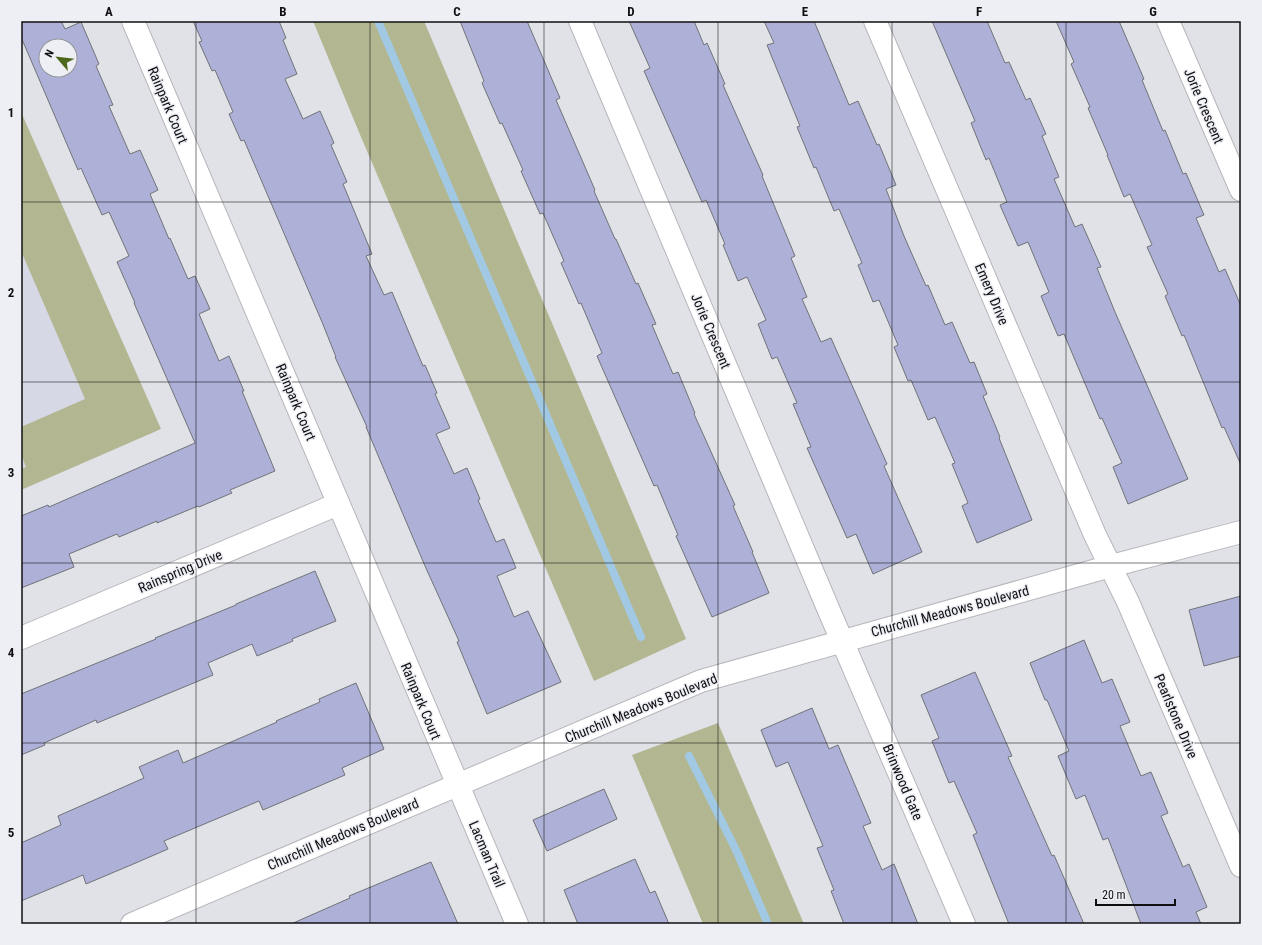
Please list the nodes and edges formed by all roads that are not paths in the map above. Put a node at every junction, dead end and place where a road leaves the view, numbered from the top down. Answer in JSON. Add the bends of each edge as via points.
{"nodes":[{"id":1,"x":132,"y":21,"type":"edge"},
{"id":2,"x":580,"y":21,"type":"edge"},
{"id":3,"x":874,"y":21,"type":"edge"},
{"id":4,"x":1168,"y":21,"type":"edge"},
{"id":5,"x":1241,"y":190,"type":"edge"},
{"id":6,"x":338,"y":504,"type":"junction"},
{"id":7,"x":1241,"y":532,"type":"edge"},
{"id":8,"x":1111,"y":566,"type":"junction"},
{"id":9,"x":21,"y":638,"type":"edge"},
{"id":10,"x":842,"y":641,"type":"junction"},
{"id":11,"x":457,"y":785,"type":"junction"},
{"id":12,"x":1241,"y":866,"type":"edge"},
{"id":13,"x":132,"y":924,"type":"edge"},
{"id":14,"x":517,"y":924,"type":"edge"},
{"id":15,"x":964,"y":924,"type":"edge"}],
"edges":[{"from":1,"to":6,"type":"street","name":"Rainpark Court"},
{"from":2,"to":10,"type":"street","name":"Jorie Crescent"},
{"from":3,"to":8,"type":"street","name":"Emery Drive","via":[[1092,528]]},
{"from":4,"to":5,"type":"street","name":"Jorie Crescent"},
{"from":6,"to":9,"type":"street","name":"Rainspring Drive"},
{"from":6,"to":11,"type":"street","name":"Rainpark Court"},
{"from":7,"to":8,"type":"street","name":"Churchill Meadows Boulevard"},
{"from":8,"to":10,"type":"street","name":"Churchill Meadows Boulevard"},
{"from":8,"to":12,"type":"street","name":"Pearlstone Drive"},
{"from":10,"to":11,"type":"street","name":"Churchill Meadows Boulevard","via":[[701,681]]},
{"from":10,"to":15,"type":"street","name":"Brinwood Gate"},
{"from":11,"to":13,"type":"street","name":"Churchill Meadows Boulevard"},
{"from":11,"to":14,"type":"street","name":"Lacman Trail"}]}
